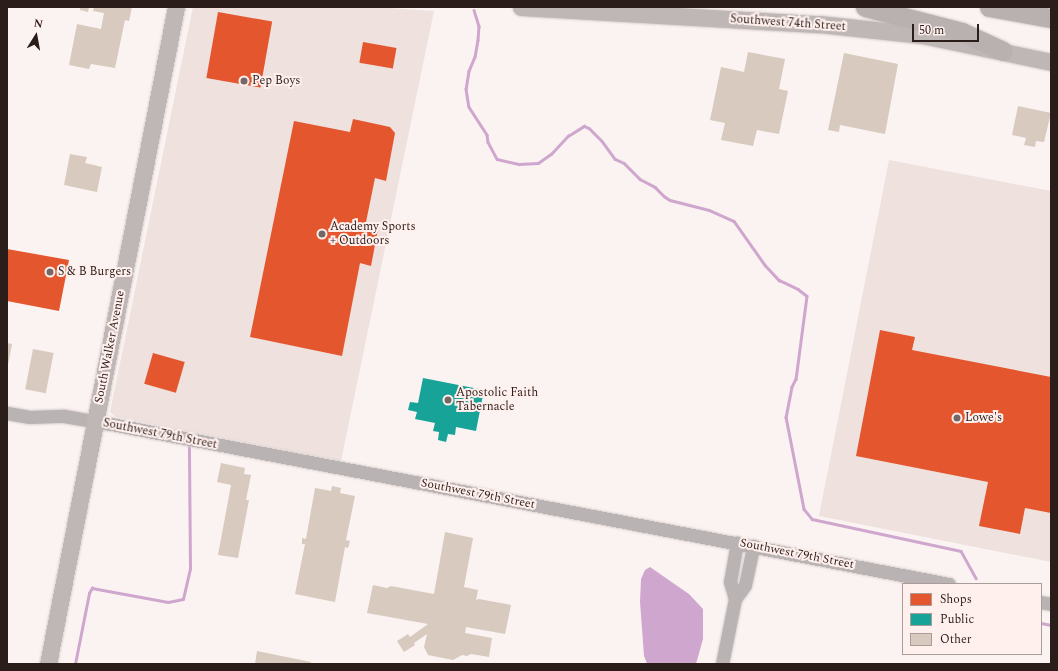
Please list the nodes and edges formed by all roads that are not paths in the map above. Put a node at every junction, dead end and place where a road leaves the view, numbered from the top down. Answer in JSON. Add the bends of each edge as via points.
{"nodes":[{"id":1,"x":176,"y":7,"type":"edge"},
{"id":2,"x":521,"y":7,"type":"edge"},
{"id":3,"x":865,"y":7,"type":"edge"},
{"id":4,"x":989,"y":7,"type":"edge"},
{"id":5,"x":1051,"y":18,"type":"edge"},
{"id":6,"x":1003,"y":51,"type":"junction"},
{"id":7,"x":1051,"y":62,"type":"edge"},
{"id":8,"x":7,"y":413,"type":"edge"},
{"id":9,"x":96,"y":421,"type":"junction"},
{"id":10,"x":738,"y":543,"type":"junction"},
{"id":11,"x":753,"y":546,"type":"junction"},
{"id":12,"x":944,"y":583,"type":"edge"},
{"id":13,"x":736,"y":599,"type":"junction"},
{"id":14,"x":48,"y":664,"type":"edge"},
{"id":15,"x":722,"y":664,"type":"edge"}],
"edges":[{"from":1,"to":9,"type":"main road","name":"South Walker Avenue"},
{"from":2,"to":6,"type":"main road","name":"Southwest 74th Street","via":[[819,24],[922,35]]},
{"from":3,"to":6,"type":"highway","via":[[962,32]]},
{"from":4,"to":5,"type":"highway"},
{"from":6,"to":7,"type":"main road","name":"Southwest 74th Street"},
{"from":8,"to":9,"type":"street","name":"Southwest 79th Street","via":[[30,417],[64,416]]},
{"from":9,"to":10,"type":"street","name":"Southwest 79th Street"},
{"from":9,"to":14,"type":"main road","name":"South Walker Avenue"},
{"from":10,"to":11,"type":"street","name":"Southwest 79th Street"},
{"from":10,"to":13,"type":"street","via":[[730,582]]},
{"from":11,"to":12,"type":"street","name":"Southwest 79th Street"},
{"from":11,"to":13,"type":"street","via":[[745,586]]},
{"from":13,"to":15,"type":"street"}]}
